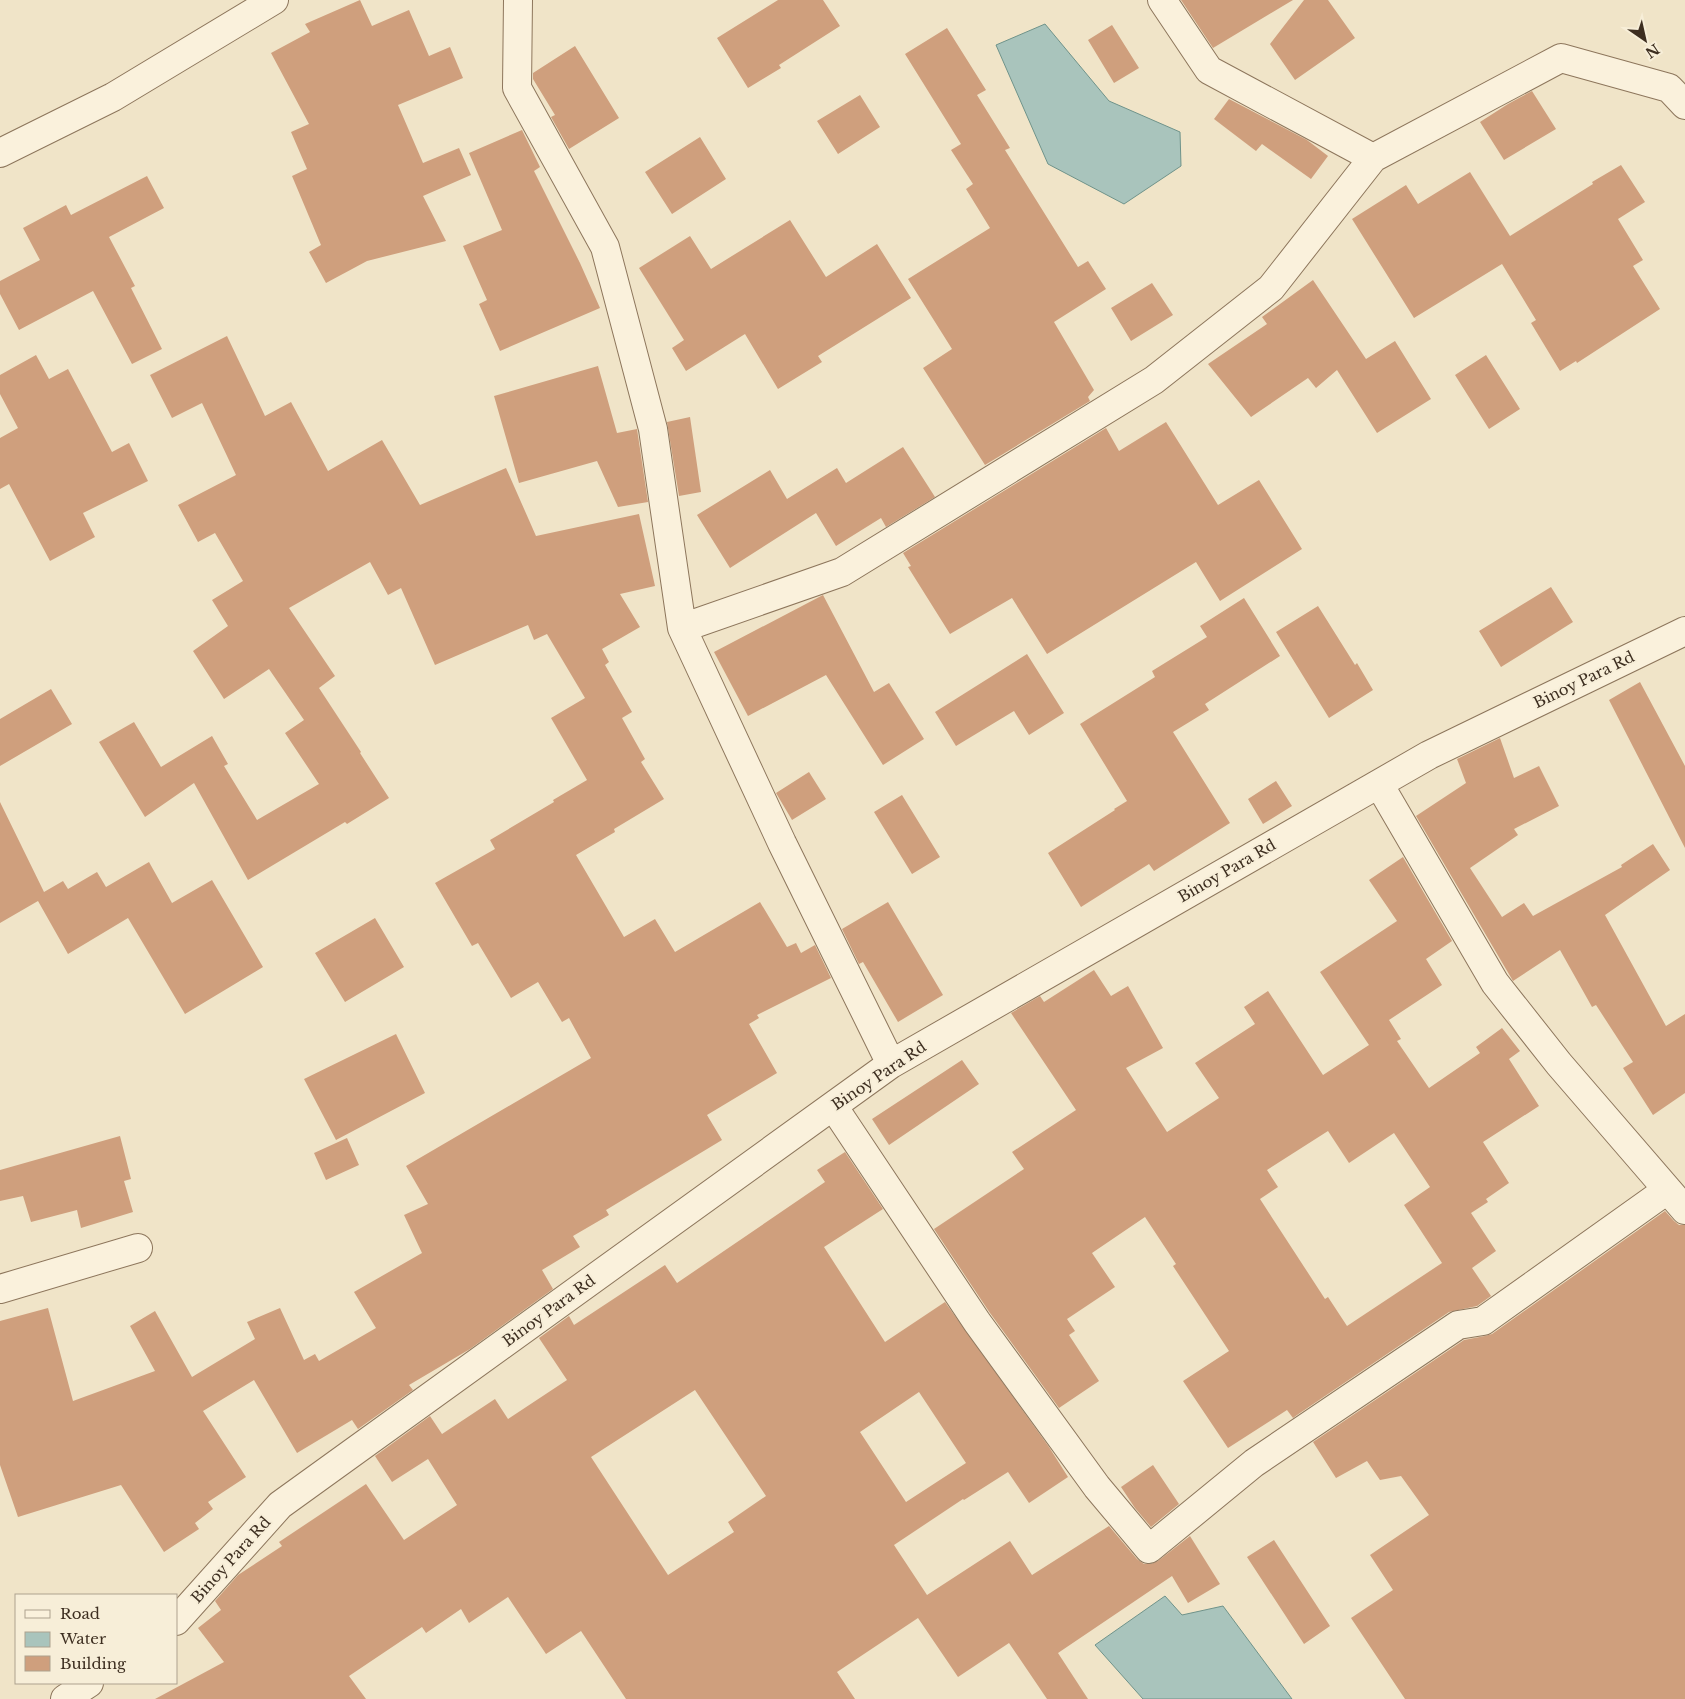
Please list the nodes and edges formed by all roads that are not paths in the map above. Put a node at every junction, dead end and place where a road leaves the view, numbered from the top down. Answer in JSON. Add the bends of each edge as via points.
{"nodes":[{"id":1,"x":274,"y":0,"type":"edge"},
{"id":2,"x":518,"y":0,"type":"edge"},
{"id":3,"x":1162,"y":0,"type":"edge"},
{"id":4,"x":1685,"y":105,"type":"edge"},
{"id":5,"x":0,"y":153,"type":"edge"},
{"id":6,"x":1373,"y":158,"type":"junction"},
{"id":7,"x":682,"y":628,"type":"junction"},
{"id":8,"x":1685,"y":631,"type":"edge"},
{"id":9,"x":1379,"y":784,"type":"junction"},
{"id":10,"x":891,"y":1064,"type":"junction"},
{"id":11,"x":833,"y":1106,"type":"junction"},
{"id":12,"x":1667,"y":1190,"type":"junction"},
{"id":13,"x":1685,"y":1210,"type":"edge"},
{"id":14,"x":138,"y":1248,"type":"dead end"},
{"id":15,"x":0,"y":1289,"type":"edge"},
{"id":16,"x":178,"y":1619,"type":"edge"},
{"id":17,"x":88,"y":1684,"type":"edge"},
{"id":18,"x":65,"y":1699,"type":"edge"}],
"edges":[{"from":1,"to":5,"type":"street","via":[[113,97]]},
{"from":2,"to":7,"type":"street","via":[[517,88],[605,247],[653,429]]},
{"from":3,"to":6,"type":"street","via":[[1209,70]]},
{"from":4,"to":6,"type":"street","via":[[1670,88],[1560,58]]},
{"from":6,"to":7,"type":"street","via":[[1271,288],[1154,380],[842,572]]},
{"from":7,"to":10,"type":"street","via":[[782,843]]},
{"from":8,"to":9,"type":"street","name":"Binoy Para Rd","via":[[1430,755]]},
{"from":9,"to":10,"type":"street","name":"Binoy Para Rd"},
{"from":9,"to":12,"type":"street","via":[[1495,983],[1559,1064]]},
{"from":10,"to":11,"type":"street","name":"Binoy Para Rd"},
{"from":11,"to":12,"type":"street","via":[[978,1322],[1097,1487],[1149,1549],[1254,1463],[1458,1325],[1483,1321]]},
{"from":11,"to":16,"type":"street","name":"Binoy Para Rd","via":[[280,1504]]},
{"from":12,"to":13,"type":"street"},
{"from":14,"to":15,"type":"street"},
{"from":17,"to":18,"type":"street"}]}
